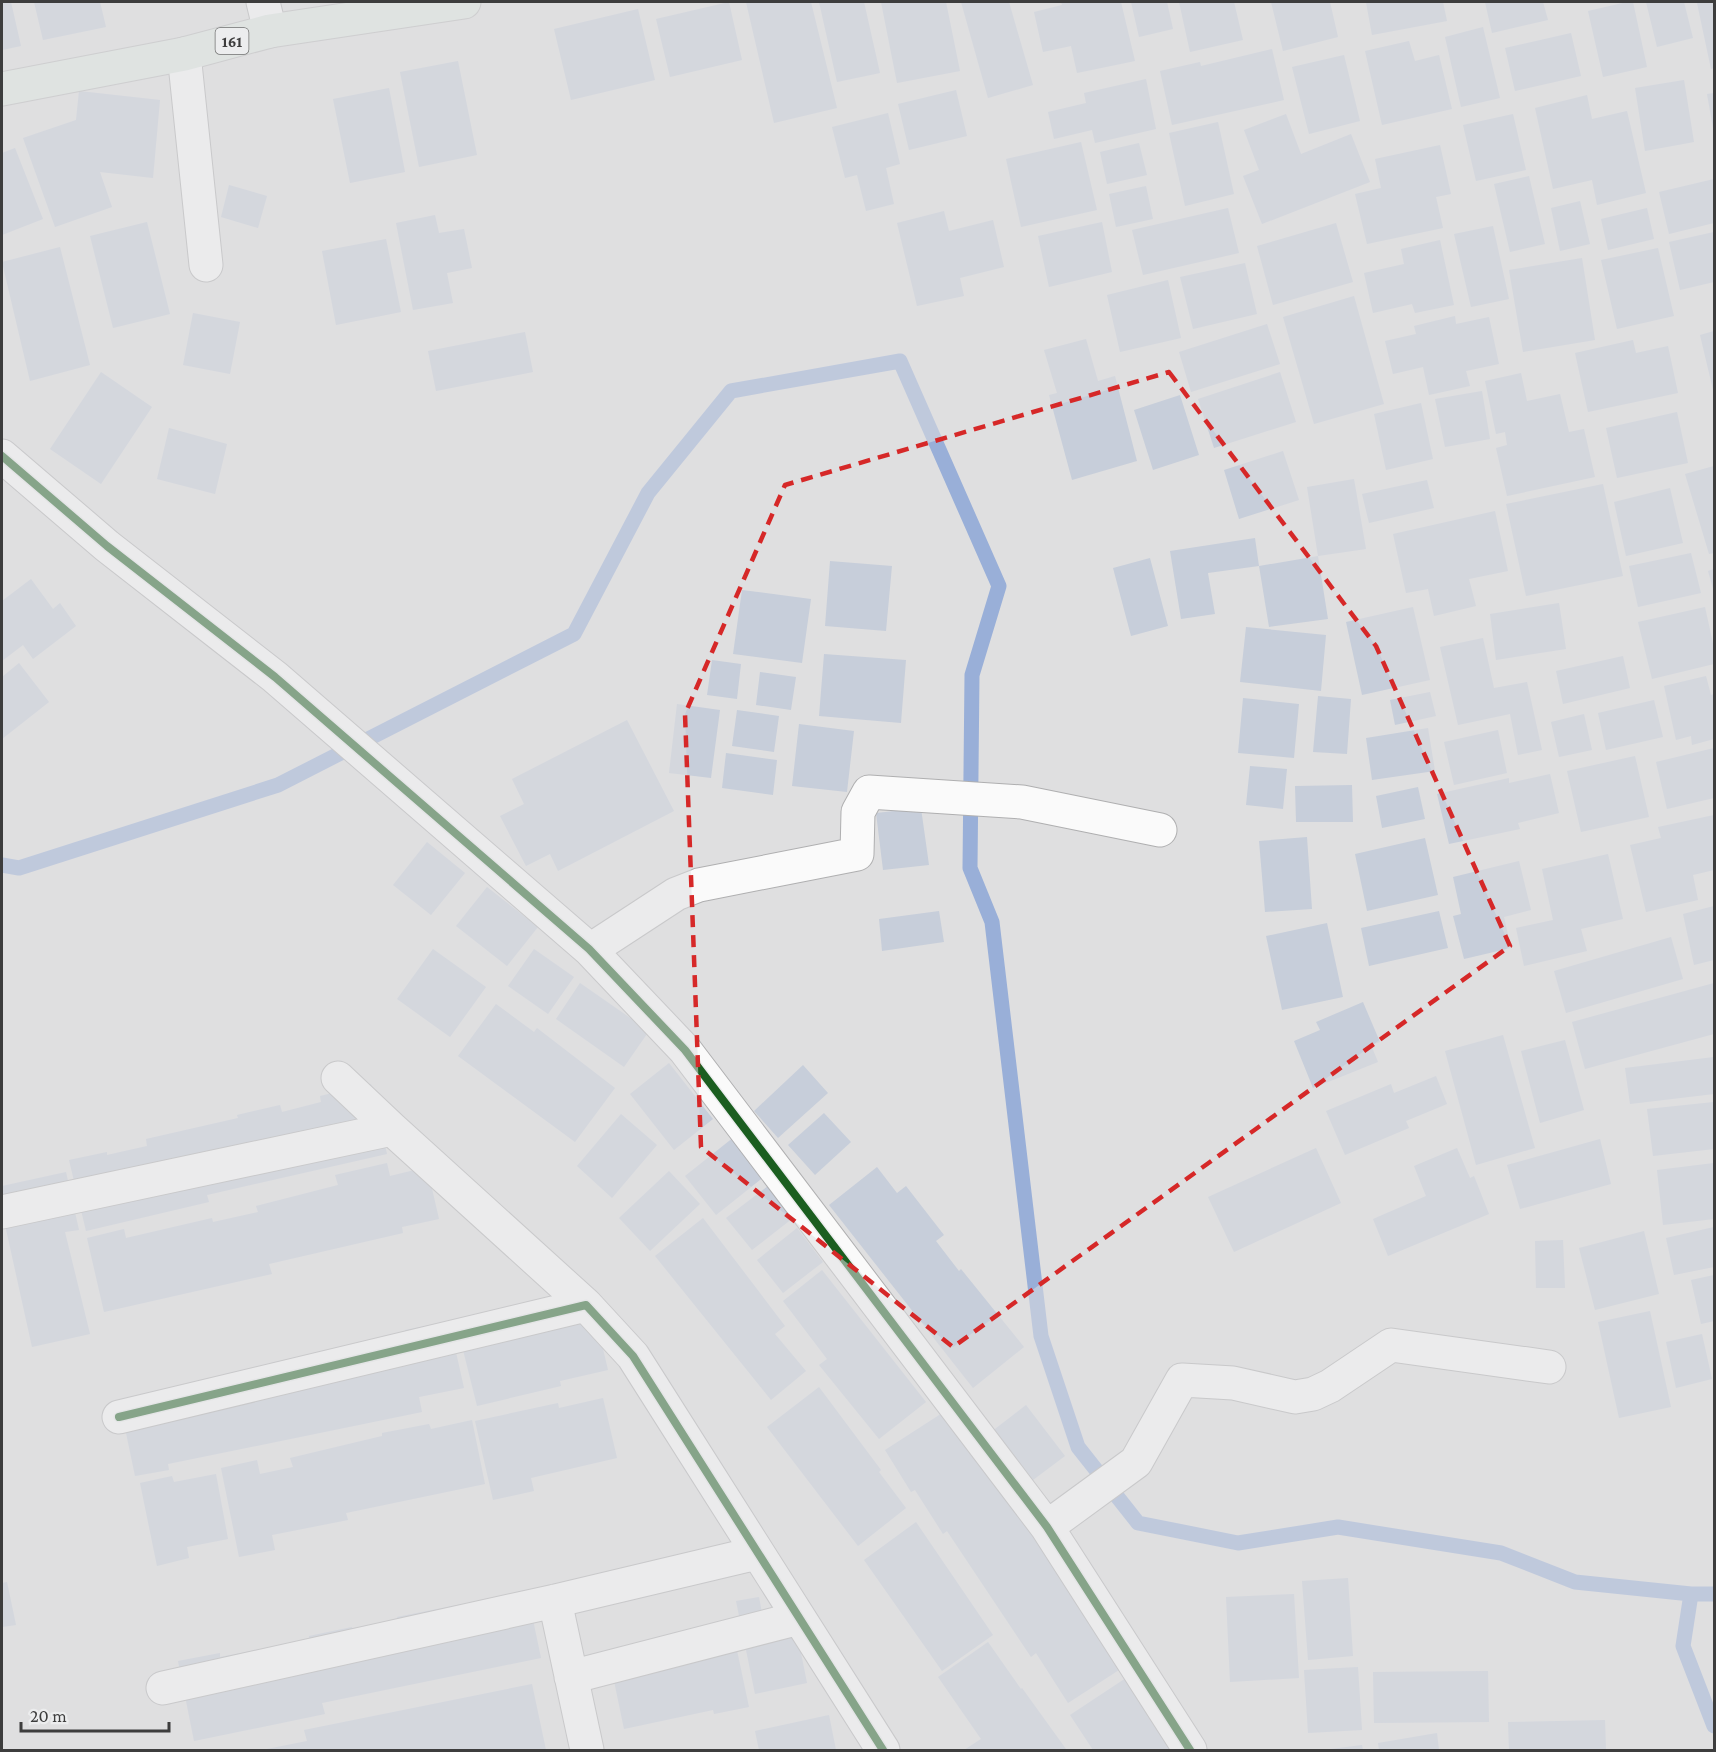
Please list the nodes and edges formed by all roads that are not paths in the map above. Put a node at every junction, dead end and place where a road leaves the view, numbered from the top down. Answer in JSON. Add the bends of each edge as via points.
{"nodes":[{"id":1,"x":464,"y":2,"type":"edge"},
{"id":2,"x":267,"y":16,"type":"edge"},
{"id":3,"x":184,"y":54,"type":"junction"},
{"id":4,"x":2,"y":89,"type":"edge"},
{"id":5,"x":206,"y":265,"type":"dead end"},
{"id":6,"x":2,"y":456,"type":"edge"},
{"id":7,"x":1160,"y":830,"type":"dead end"},
{"id":8,"x":589,"y":948,"type":"junction"},
{"id":9,"x":338,"y":1078,"type":"dead end"},
{"id":10,"x":392,"y":1129,"type":"junction"},
{"id":11,"x":2,"y":1212,"type":"edge"},
{"id":12,"x":586,"y":1305,"type":"junction"},
{"id":13,"x":1549,"y":1367,"type":"dead end"},
{"id":14,"x":119,"y":1417,"type":"dead end"},
{"id":15,"x":1047,"y":1527,"type":"junction"},
{"id":16,"x":757,"y":1553,"type":"junction"},
{"id":17,"x":555,"y":1601,"type":"junction"},
{"id":18,"x":799,"y":1618,"type":"junction"},
{"id":19,"x":571,"y":1677,"type":"junction"},
{"id":20,"x":163,"y":1688,"type":"dead end"},
{"id":21,"x":587,"y":1750,"type":"edge"},
{"id":22,"x":884,"y":1750,"type":"edge"},
{"id":23,"x":1190,"y":1750,"type":"edge"}],
"edges":[{"from":1,"to":2,"type":"main road","number":"161"},
{"from":2,"to":3,"type":"main road","number":"161"},
{"from":3,"to":4,"type":"main road","number":"161"},
{"from":3,"to":5,"type":"street"},
{"from":6,"to":8,"type":"street","via":[[107,546],[275,677]]},
{"from":7,"to":8,"type":"street","via":[[1022,802],[869,792],[858,812],[857,854],[692,888]]},
{"from":8,"to":15,"type":"street","via":[[685,1050]]},
{"from":9,"to":10,"type":"street"},
{"from":10,"to":11,"type":"street"},
{"from":10,"to":12,"type":"street"},
{"from":12,"to":14,"type":"street"},
{"from":12,"to":16,"type":"street","via":[[633,1356]]},
{"from":13,"to":15,"type":"street","via":[[1391,1345],[1313,1394],[1295,1397],[1233,1383],[1182,1380],[1136,1462]]},
{"from":15,"to":23,"type":"street"},
{"from":16,"to":17,"type":"street"},
{"from":16,"to":18,"type":"street"},
{"from":17,"to":19,"type":"street"},
{"from":17,"to":20,"type":"street"},
{"from":18,"to":19,"type":"street"},
{"from":18,"to":22,"type":"street"},
{"from":19,"to":21,"type":"street"}]}
